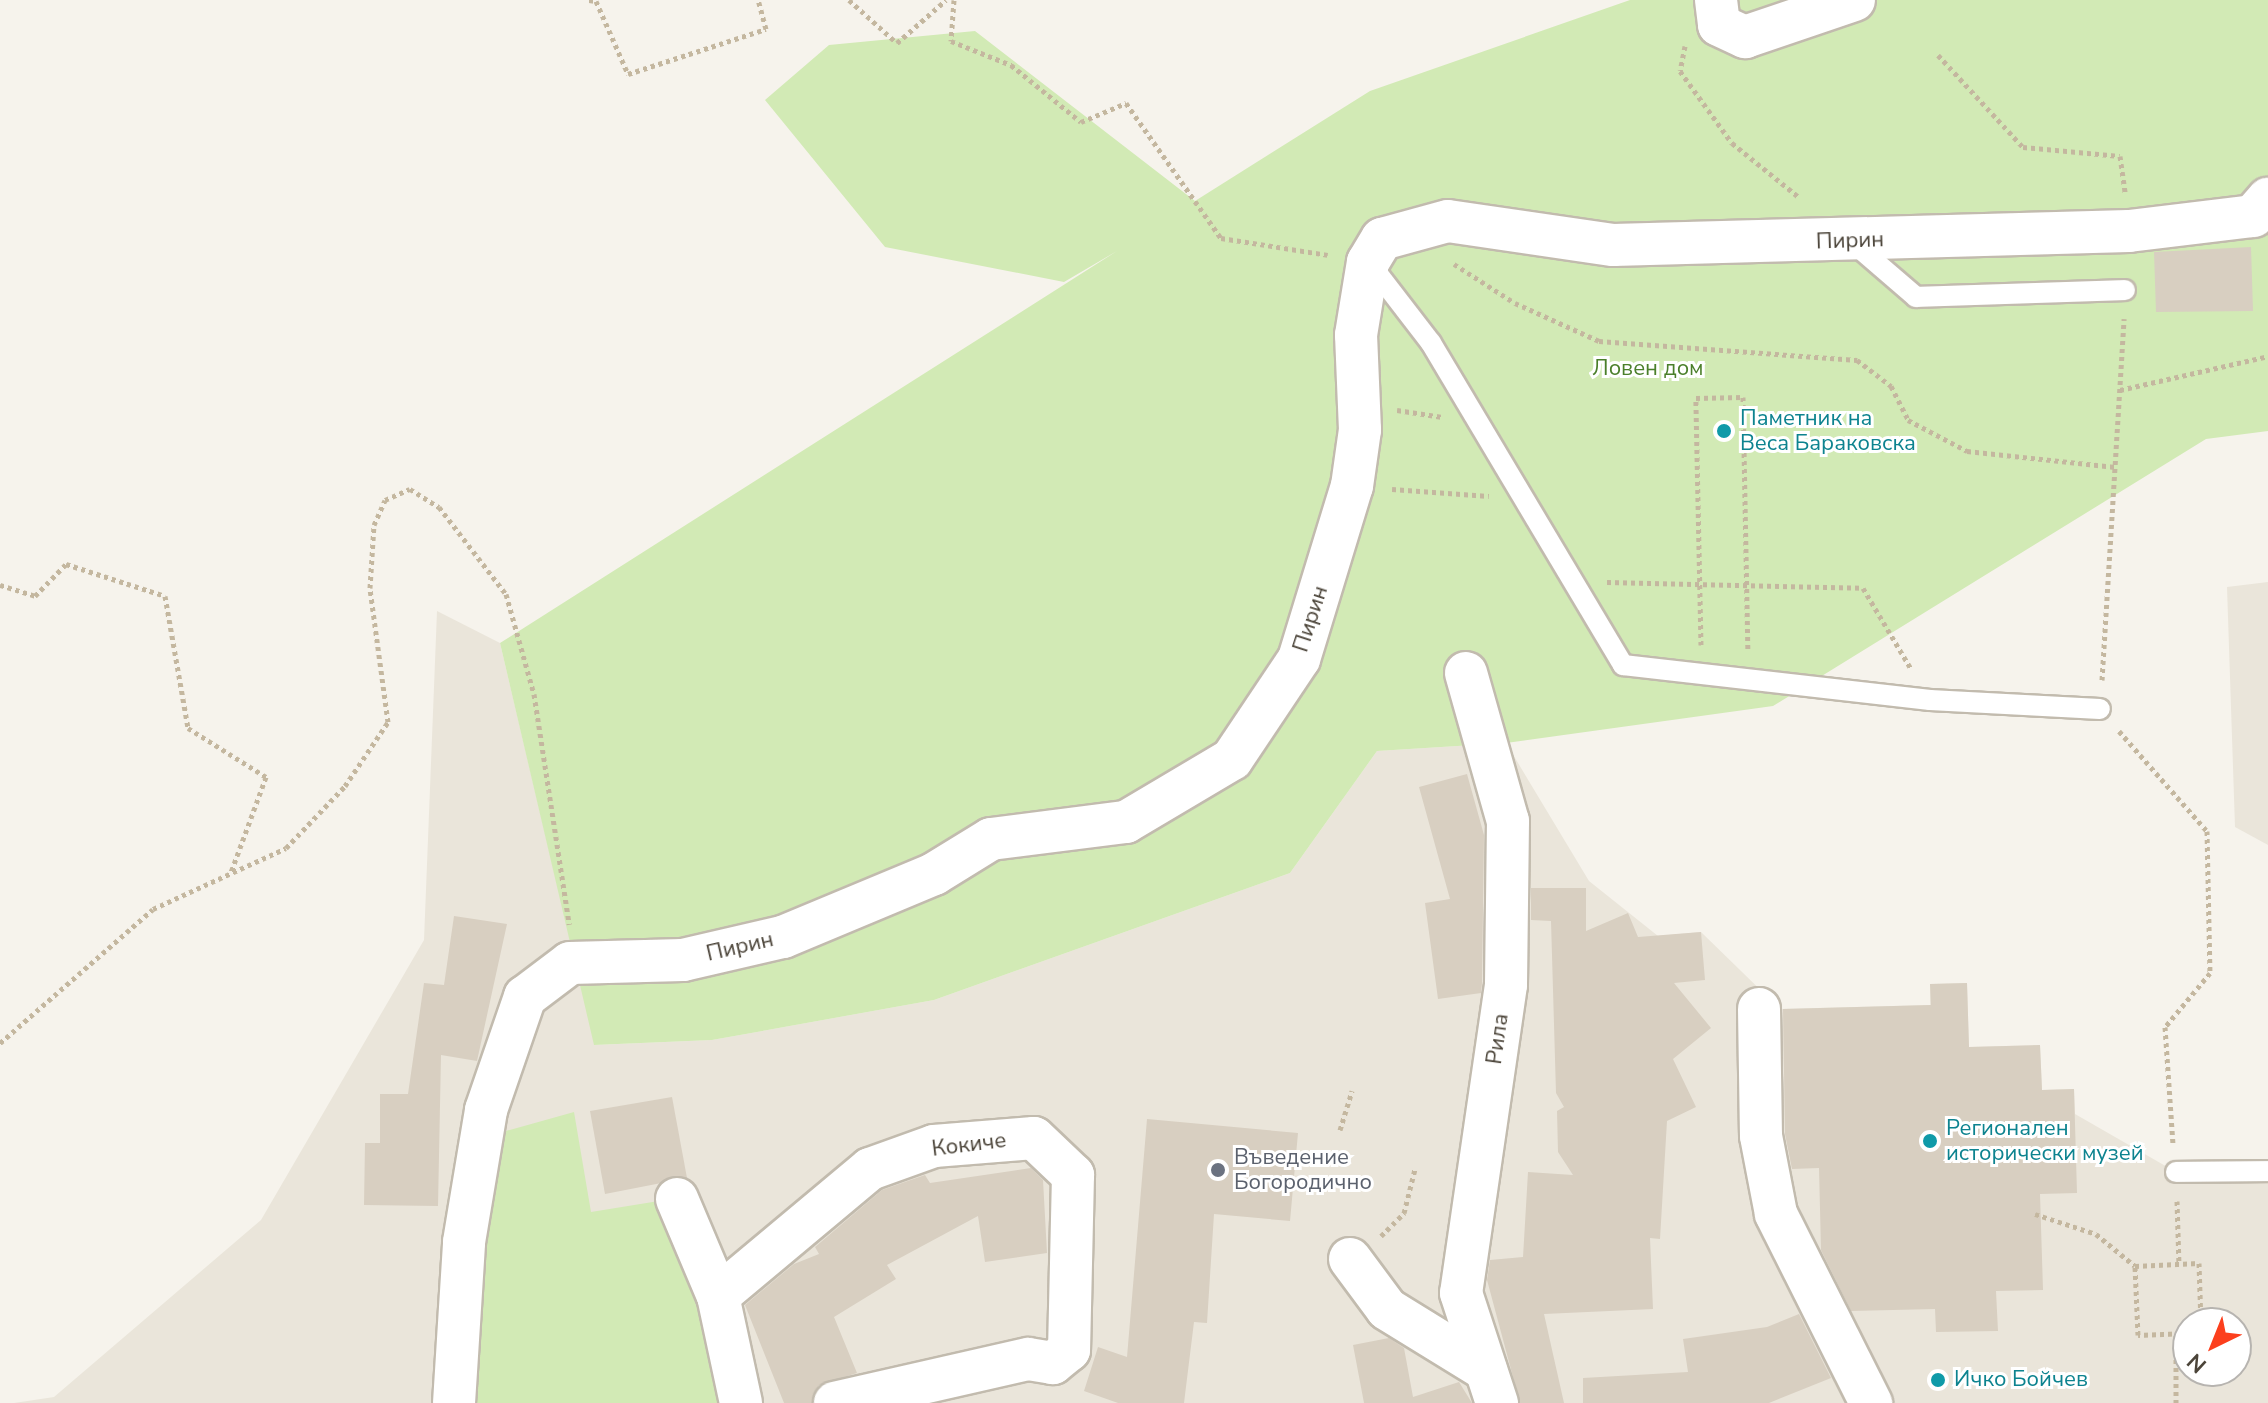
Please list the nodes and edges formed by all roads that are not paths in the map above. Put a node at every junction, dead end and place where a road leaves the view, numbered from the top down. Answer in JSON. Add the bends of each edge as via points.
{"nodes":[{"id":1,"x":1854,"y":0,"type":"edge"},
{"id":2,"x":1716,"y":2,"type":"edge"},
{"id":3,"x":2268,"y":199,"type":"edge"},
{"id":4,"x":1844,"y":241,"type":"junction"},
{"id":5,"x":1368,"y":262,"type":"junction"},
{"id":6,"x":2125,"y":290,"type":"road end"},
{"id":7,"x":1466,"y":673,"type":"dead end"},
{"id":8,"x":2100,"y":709,"type":"road end"},
{"id":9,"x":1759,"y":1009,"type":"dead end"},
{"id":10,"x":2268,"y":1171,"type":"edge"},
{"id":11,"x":2176,"y":1172,"type":"road end"},
{"id":12,"x":677,"y":1199,"type":"dead end"},
{"id":13,"x":1359,"y":1248,"type":"road end"},
{"id":14,"x":718,"y":1296,"type":"junction"},
{"id":15,"x":1491,"y":1386,"type":"edge"},
{"id":16,"x":454,"y":1403,"type":"edge"},
{"id":17,"x":741,"y":1403,"type":"edge"},
{"id":18,"x":835,"y":1403,"type":"edge"},
{"id":19,"x":1871,"y":1403,"type":"edge"}],
"edges":[{"from":1,"to":2,"type":"street","via":[[1745,37],[1719,25]]},
{"from":3,"to":4,"type":"street","name":"Пирин","via":[[2253,216],[2129,231]]},
{"from":4,"to":5,"type":"street","name":"Пирин","via":[[1613,245],[1448,221],[1382,239]]},
{"from":4,"to":6,"type":"lane","via":[[1916,297]]},
{"from":5,"to":8,"type":"lane","via":[[1479,423],[1623,665],[1930,700]]},
{"from":5,"to":16,"type":"street","name":"Пирин","via":[[1356,335],[1360,405],[1352,486],[1299,659],[1232,759],[1126,822],[991,839],[934,874],[783,937],[683,960],[570,963],[525,997],[486,1110],[464,1242]]},
{"from":7,"to":15,"type":"street","name":"Рила","via":[[1508,821],[1506,985],[1461,1293]]},
{"from":9,"to":19,"type":"street","via":[[1761,1136],[1776,1214]]},
{"from":10,"to":11,"type":"lane"},
{"from":12,"to":14,"type":"street"},
{"from":13,"to":15,"type":"street","via":[[1387,1309]]},
{"from":14,"to":17,"type":"street"},
{"from":14,"to":18,"type":"street","name":"Кокиче","via":[[870,1169],[934,1146],[1034,1138],[1073,1175],[1069,1350],[1053,1363],[1028,1359]]}]}
